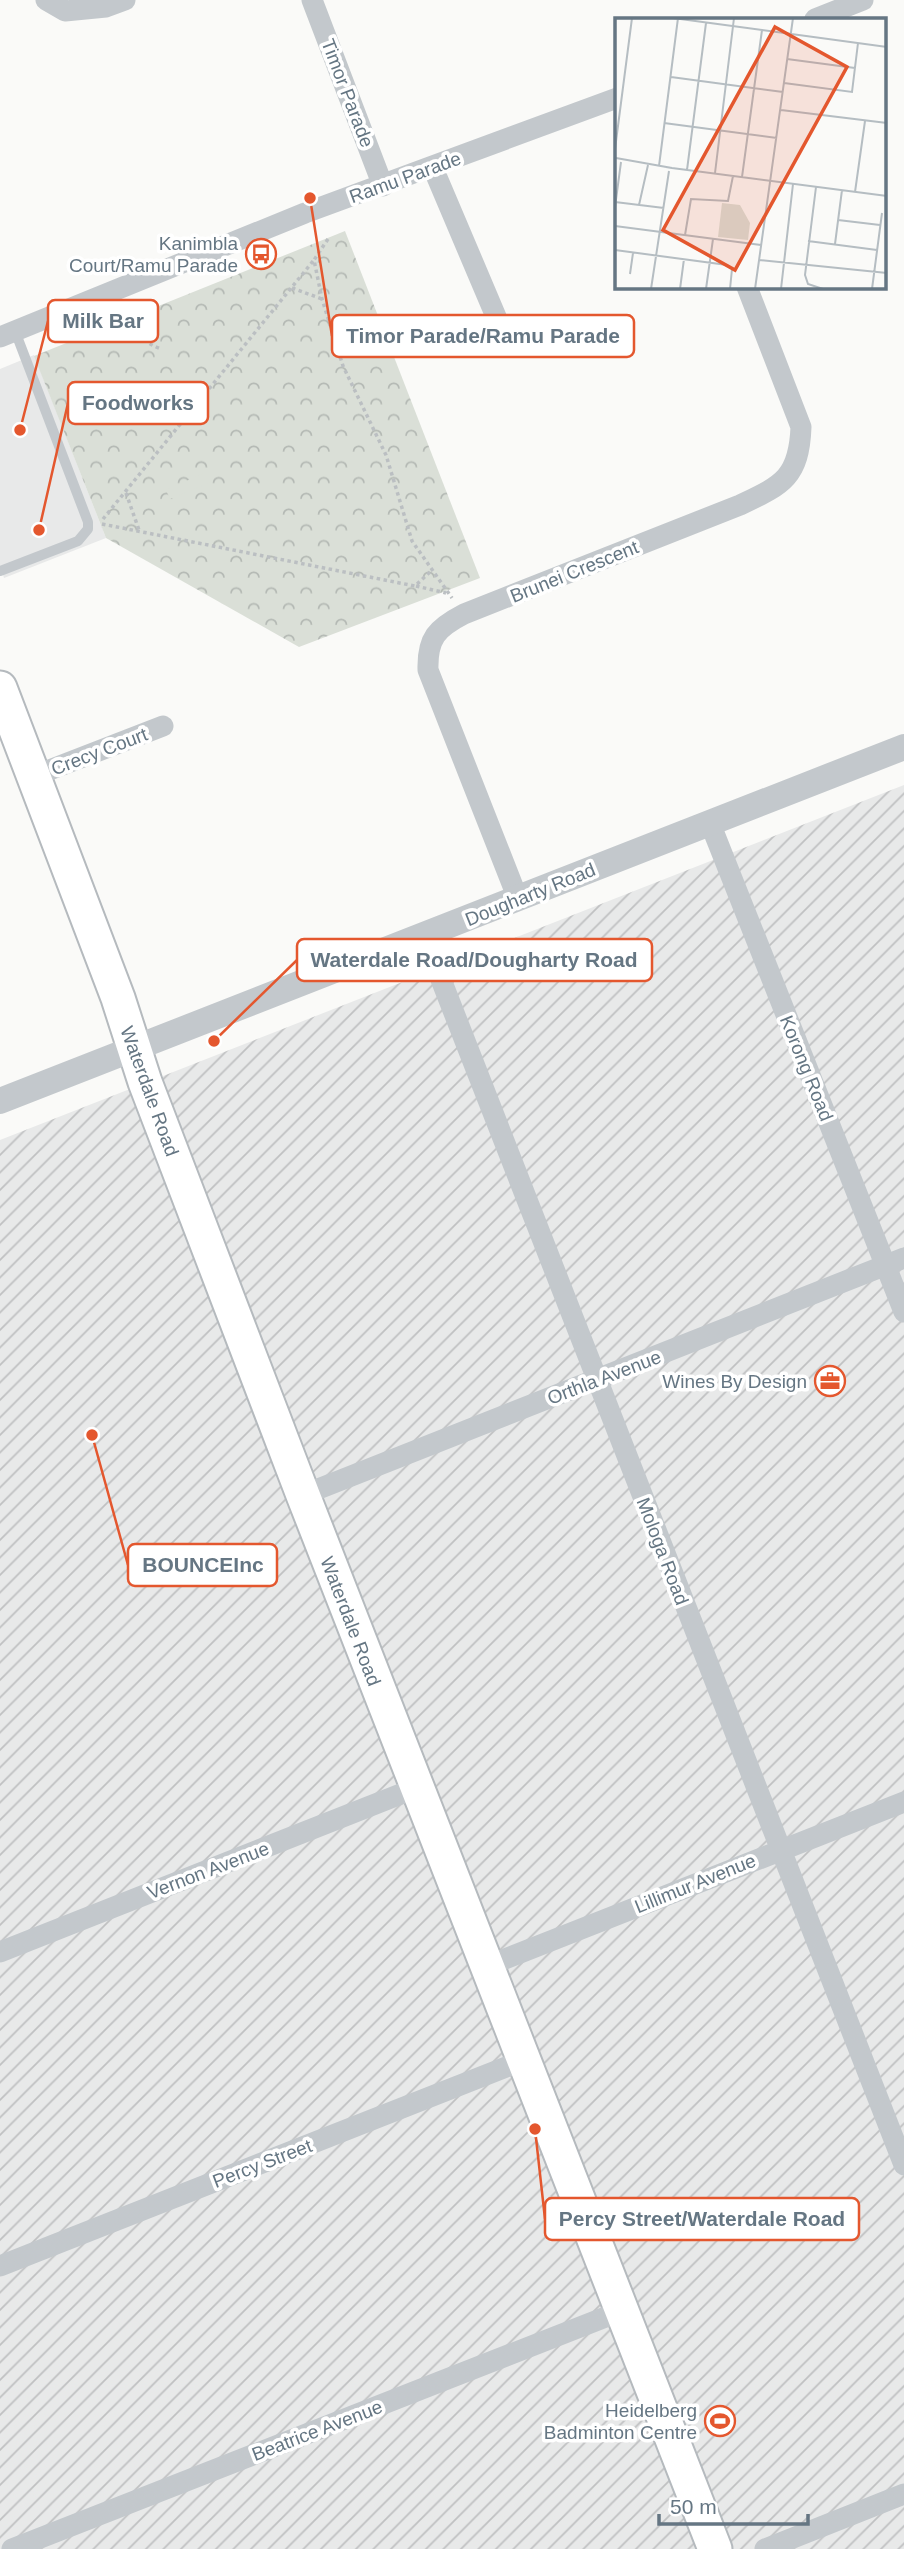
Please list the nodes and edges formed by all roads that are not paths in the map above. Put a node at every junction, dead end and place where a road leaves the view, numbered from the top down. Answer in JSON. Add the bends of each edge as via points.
{"nodes":[{"id":1,"x":46,"y":0,"type":"edge"},
{"id":2,"x":125,"y":0,"type":"edge"},
{"id":3,"x":312,"y":0,"type":"edge"},
{"id":4,"x":863,"y":0,"type":"edge"},
{"id":5,"x":818,"y":18,"type":"edge"},
{"id":6,"x":615,"y":99,"type":"edge"},
{"id":7,"x":433,"y":168,"type":"junction"},
{"id":8,"x":383,"y":186,"type":"junction"},
{"id":9,"x":748,"y":289,"type":"edge"},
{"id":10,"x":500,"y":326,"type":"dead end"},
{"id":11,"x":8,"y":334,"type":"edge"},
{"id":12,"x":0,"y":571,"type":"edge"},
{"id":13,"x":0,"y":688,"type":"edge"},
{"id":14,"x":163,"y":726,"type":"dead end"},
{"id":15,"x":904,"y":747,"type":"edge"},
{"id":16,"x":34,"y":776,"type":"junction"},
{"id":17,"x":710,"y":823,"type":"junction"},
{"id":18,"x":518,"y":899,"type":"junction"},
{"id":19,"x":424,"y":936,"type":"junction"},
{"id":20,"x":135,"y":1050,"type":"junction"},
{"id":21,"x":0,"y":1101,"type":"edge"},
{"id":22,"x":895,"y":1262,"type":"edge"},
{"id":23,"x":904,"y":1312,"type":"edge"},
{"id":24,"x":597,"y":1380,"type":"junction"},
{"id":25,"x":303,"y":1495,"type":"junction"},
{"id":26,"x":416,"y":1788,"type":"junction"},
{"id":27,"x":904,"y":1802,"type":"edge"},
{"id":28,"x":780,"y":1849,"type":"junction"},
{"id":29,"x":0,"y":1952,"type":"edge"},
{"id":30,"x":487,"y":1966,"type":"junction"},
{"id":31,"x":524,"y":2060,"type":"junction"},
{"id":32,"x":904,"y":2165,"type":"edge"},
{"id":33,"x":0,"y":2266,"type":"edge"},
{"id":34,"x":621,"y":2311,"type":"junction"},
{"id":35,"x":904,"y":2494,"type":"edge"},
{"id":36,"x":12,"y":2549,"type":"edge"},
{"id":37,"x":715,"y":2549,"type":"edge"},
{"id":38,"x":765,"y":2549,"type":"edge"}],
"edges":[{"from":1,"to":2,"type":"street","via":[[65,11]]},
{"from":3,"to":8,"type":"street","name":"Timor Parade"},
{"from":4,"to":5,"type":"street"},
{"from":6,"to":7,"type":"street","name":"Ramu Parade"},
{"from":7,"to":8,"type":"street","name":"Ramu Parade"},
{"from":7,"to":10,"type":"street"},
{"from":8,"to":11,"type":"street","name":"Ramu Parade","via":[[305,213]]},
{"from":9,"to":18,"type":"street","name":"Brunei Crescent","via":[[801,427],[800,450],[791,472],[778,487],[464,614],[435,634],[428,670]]},
{"from":11,"to":12,"type":"lane","via":[[88,529],[78,541]]},
{"from":13,"to":16,"type":"main road","name":"Waterdale Road"},
{"from":14,"to":16,"type":"street","name":"Crecy Court"},
{"from":15,"to":17,"type":"street","name":"Dougharty Road"},
{"from":16,"to":20,"type":"main road","name":"Waterdale Road"},
{"from":17,"to":18,"type":"street","name":"Dougharty Road"},
{"from":17,"to":22,"type":"street","name":"Korong Road"},
{"from":18,"to":19,"type":"street","name":"Dougharty Road"},
{"from":19,"to":20,"type":"street","name":"Dougharty Road"},
{"from":19,"to":24,"type":"street","name":"Mologa Road"},
{"from":20,"to":21,"type":"street","name":"Dougharty Road"},
{"from":20,"to":25,"type":"main road","name":"Waterdale Road"},
{"from":22,"to":23,"type":"street","name":"Korong Road"},
{"from":22,"to":24,"type":"street","name":"Orthla Avenue"},
{"from":24,"to":25,"type":"street","name":"Orthla Avenue"},
{"from":24,"to":28,"type":"street","name":"Mologa Road"},
{"from":25,"to":26,"type":"main road","name":"Waterdale Road"},
{"from":26,"to":29,"type":"street","name":"Vernon Avenue"},
{"from":26,"to":30,"type":"main road","name":"Waterdale Road"},
{"from":27,"to":28,"type":"street","name":"Lillimur Avenue"},
{"from":28,"to":30,"type":"street","name":"Lillimur Avenue"},
{"from":28,"to":32,"type":"street","name":"Mologa Road"},
{"from":30,"to":31,"type":"main road","name":"Waterdale Road"},
{"from":31,"to":33,"type":"street","name":"Percy Street"},
{"from":31,"to":34,"type":"main road","name":"Waterdale Road"},
{"from":34,"to":36,"type":"street","name":"Beatrice Avenue"},
{"from":34,"to":37,"type":"main road","name":"Waterdale Road"},
{"from":35,"to":38,"type":"street"}]}
